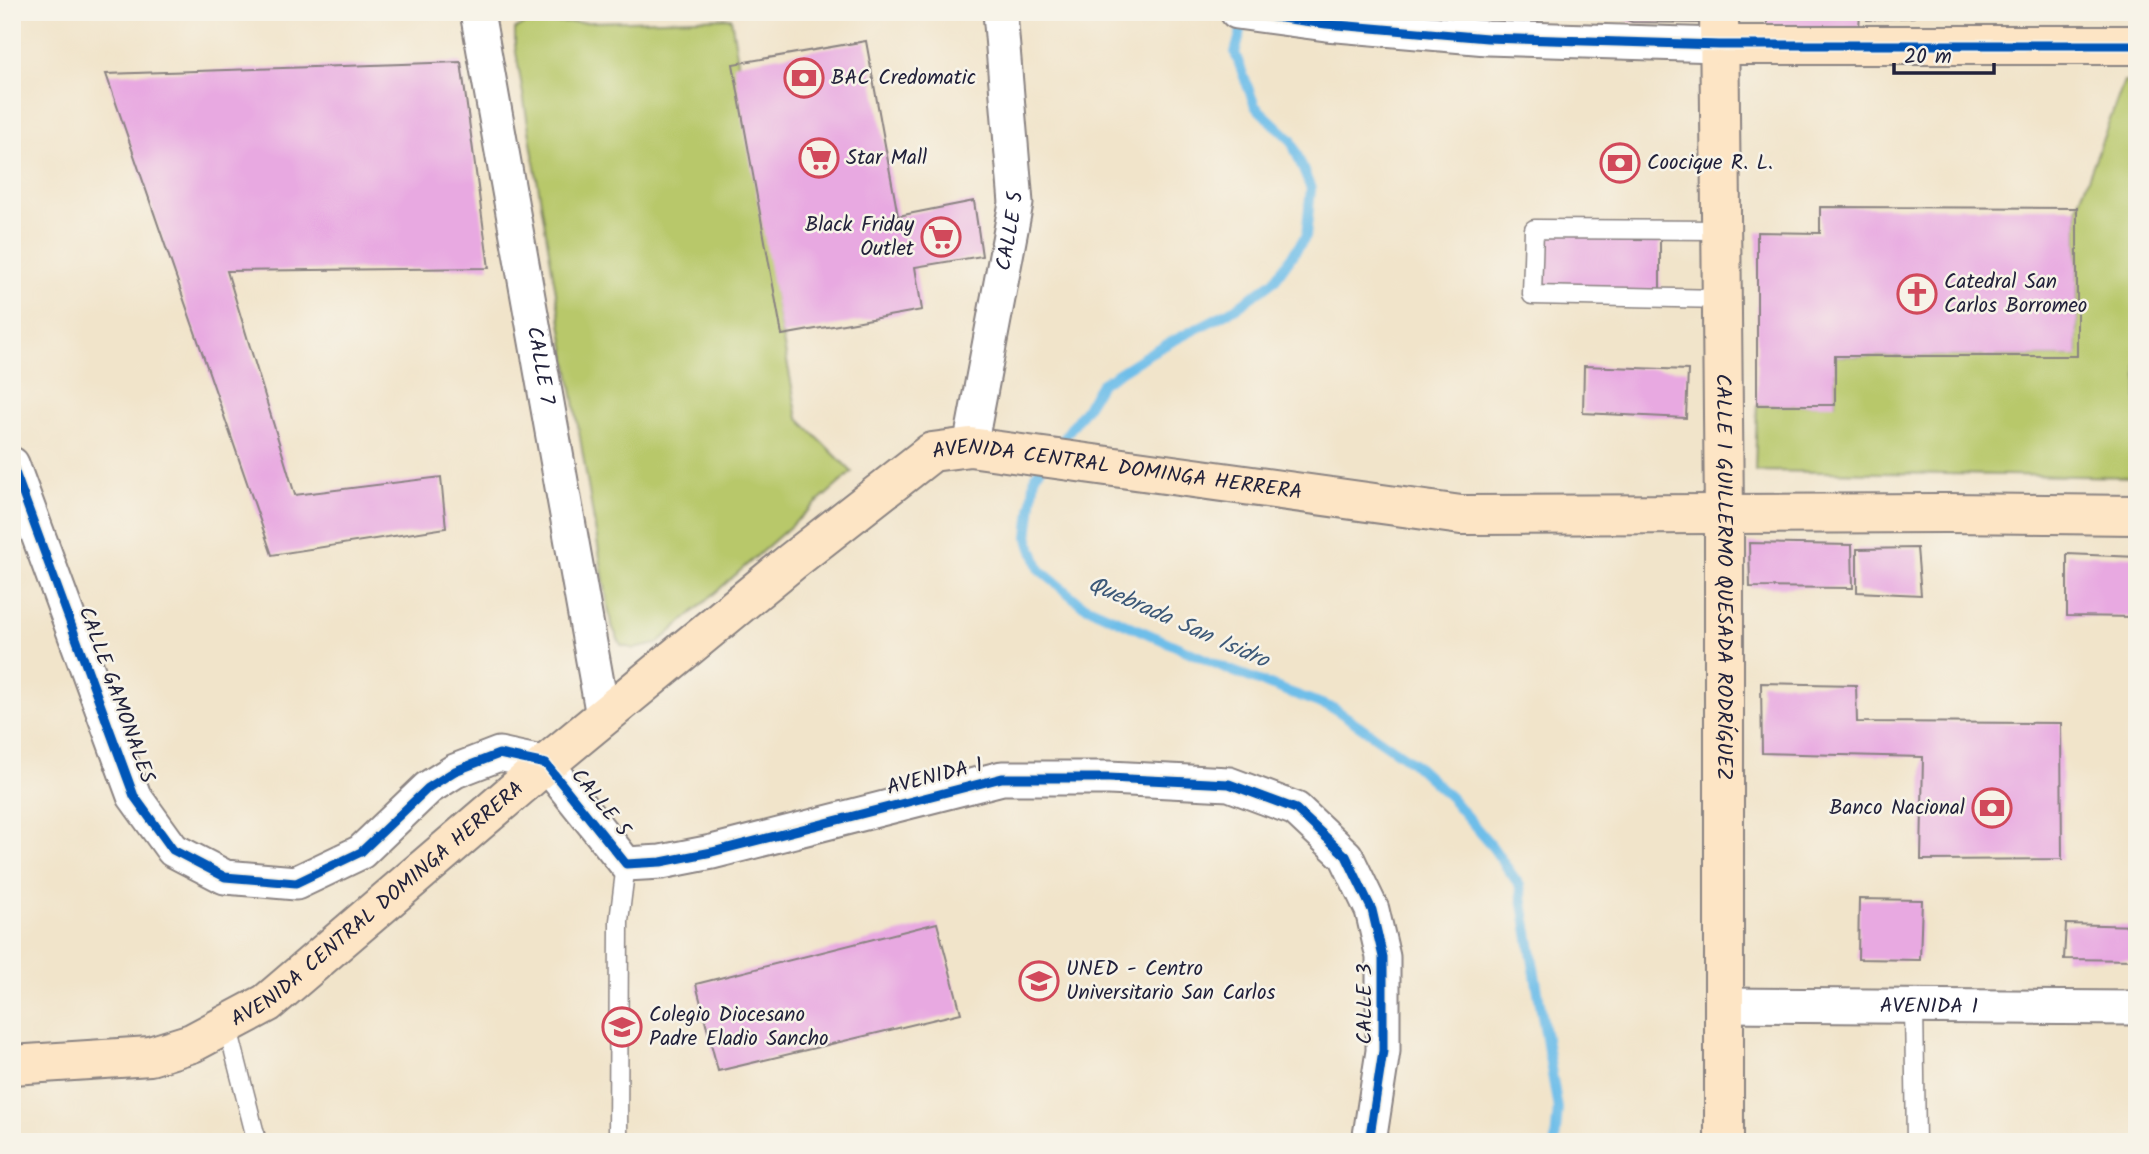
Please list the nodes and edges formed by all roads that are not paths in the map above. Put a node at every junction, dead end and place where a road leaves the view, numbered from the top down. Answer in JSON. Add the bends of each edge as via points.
{"nodes":[{"id":1,"x":477,"y":12,"type":"edge"},
{"id":2,"x":1000,"y":12,"type":"edge"},
{"id":3,"x":1237,"y":12,"type":"edge"},
{"id":4,"x":1481,"y":25,"type":"edge"},
{"id":5,"x":1719,"y":28,"type":"edge"},
{"id":6,"x":2137,"y":46,"type":"edge"},
{"id":7,"x":1721,"y":230,"type":"junction"},
{"id":8,"x":1722,"y":299,"type":"junction"},
{"id":9,"x":970,"y":447,"type":"junction"},
{"id":10,"x":12,"y":464,"type":"edge"},
{"id":11,"x":1724,"y":514,"type":"junction"},
{"id":12,"x":2137,"y":515,"type":"edge"},
{"id":13,"x":603,"y":716,"type":"junction"},
{"id":14,"x":546,"y":764,"type":"junction"},
{"id":15,"x":1296,"y":809,"type":"joint"},
{"id":16,"x":626,"y":864,"type":"junction"},
{"id":17,"x":1723,"y":1005,"type":"junction"},
{"id":18,"x":1914,"y":1006,"type":"junction"},
{"id":19,"x":2137,"y":1007,"type":"edge"},
{"id":20,"x":227,"y":1024,"type":"junction"},
{"id":21,"x":12,"y":1065,"type":"edge"},
{"id":22,"x":257,"y":1142,"type":"edge"},
{"id":23,"x":618,"y":1142,"type":"edge"},
{"id":24,"x":1369,"y":1142,"type":"edge"},
{"id":25,"x":1724,"y":1142,"type":"edge"},
{"id":26,"x":1916,"y":1142,"type":"edge"}],
"edges":[{"from":1,"to":13,"type":"street","name":"CALLE 7"},
{"from":2,"to":9,"type":"street","name":"CALLE 5","via":[[1016,203]]},
{"from":3,"to":4,"type":"street","via":[[1325,24]]},
{"from":4,"to":5,"type":"street"},
{"from":5,"to":6,"type":"main road"},
{"from":5,"to":7,"type":"main road","name":"CALLE 1 GUILLERMO QUESADA RODRÍGUEZ"},
{"from":7,"to":8,"type":"main road","name":"CALLE 1 GUILLERMO QUESADA RODRÍGUEZ"},
{"from":7,"to":8,"type":"lane","via":[[1534,229],[1532,295]]},
{"from":8,"to":11,"type":"main road","name":"CALLE 1 GUILLERMO QUESADA RODRÍGUEZ"},
{"from":9,"to":11,"type":"main road","name":"AVENIDA CENTRAL DOMINGA HERRERA","via":[[1461,515]]},
{"from":9,"to":13,"type":"main road","name":"AVENIDA CENTRAL DOMINGA HERRERA","via":[[932,452]]},
{"from":10,"to":14,"type":"street","name":"CALLE GAMONALES","via":[[134,796],[173,850],[225,877],[296,883],[361,852],[428,789],[456,771],[499,754]]},
{"from":11,"to":12,"type":"main road","name":"AVENIDA CENTRAL DOMINGA HERRERA"},
{"from":11,"to":17,"type":"main road","name":"CALLE 1 GUILLERMO QUESADA RODRÍGUEZ"},
{"from":13,"to":14,"type":"main road","name":"AVENIDA CENTRAL DOMINGA HERRERA"},
{"from":14,"to":16,"type":"street","name":"CALLE 5"},
{"from":14,"to":20,"type":"main road","name":"AVENIDA CENTRAL DOMINGA HERRERA","via":[[267,1003]]},
{"from":15,"to":16,"type":"street","name":"AVENIDA 1","via":[[1229,784],[1002,778],[712,852]]},
{"from":15,"to":24,"type":"street","name":"CALLE 3","via":[[1346,856],[1372,910],[1384,957],[1383,1051]]},
{"from":16,"to":23,"type":"lane","via":[[619,921]]},
{"from":17,"to":18,"type":"street","name":"AVENIDA 1"},
{"from":17,"to":25,"type":"main road","name":"CALLE 1 GUILLERMO QUESADA RODRÍGUEZ"},
{"from":18,"to":19,"type":"street","name":"AVENIDA 1"},
{"from":18,"to":26,"type":"lane"},
{"from":20,"to":21,"type":"main road","name":"AVENIDA CENTRAL DOMINGA HERRERA","via":[[192,1043],[150,1056]]},
{"from":20,"to":22,"type":"lane"}]}
